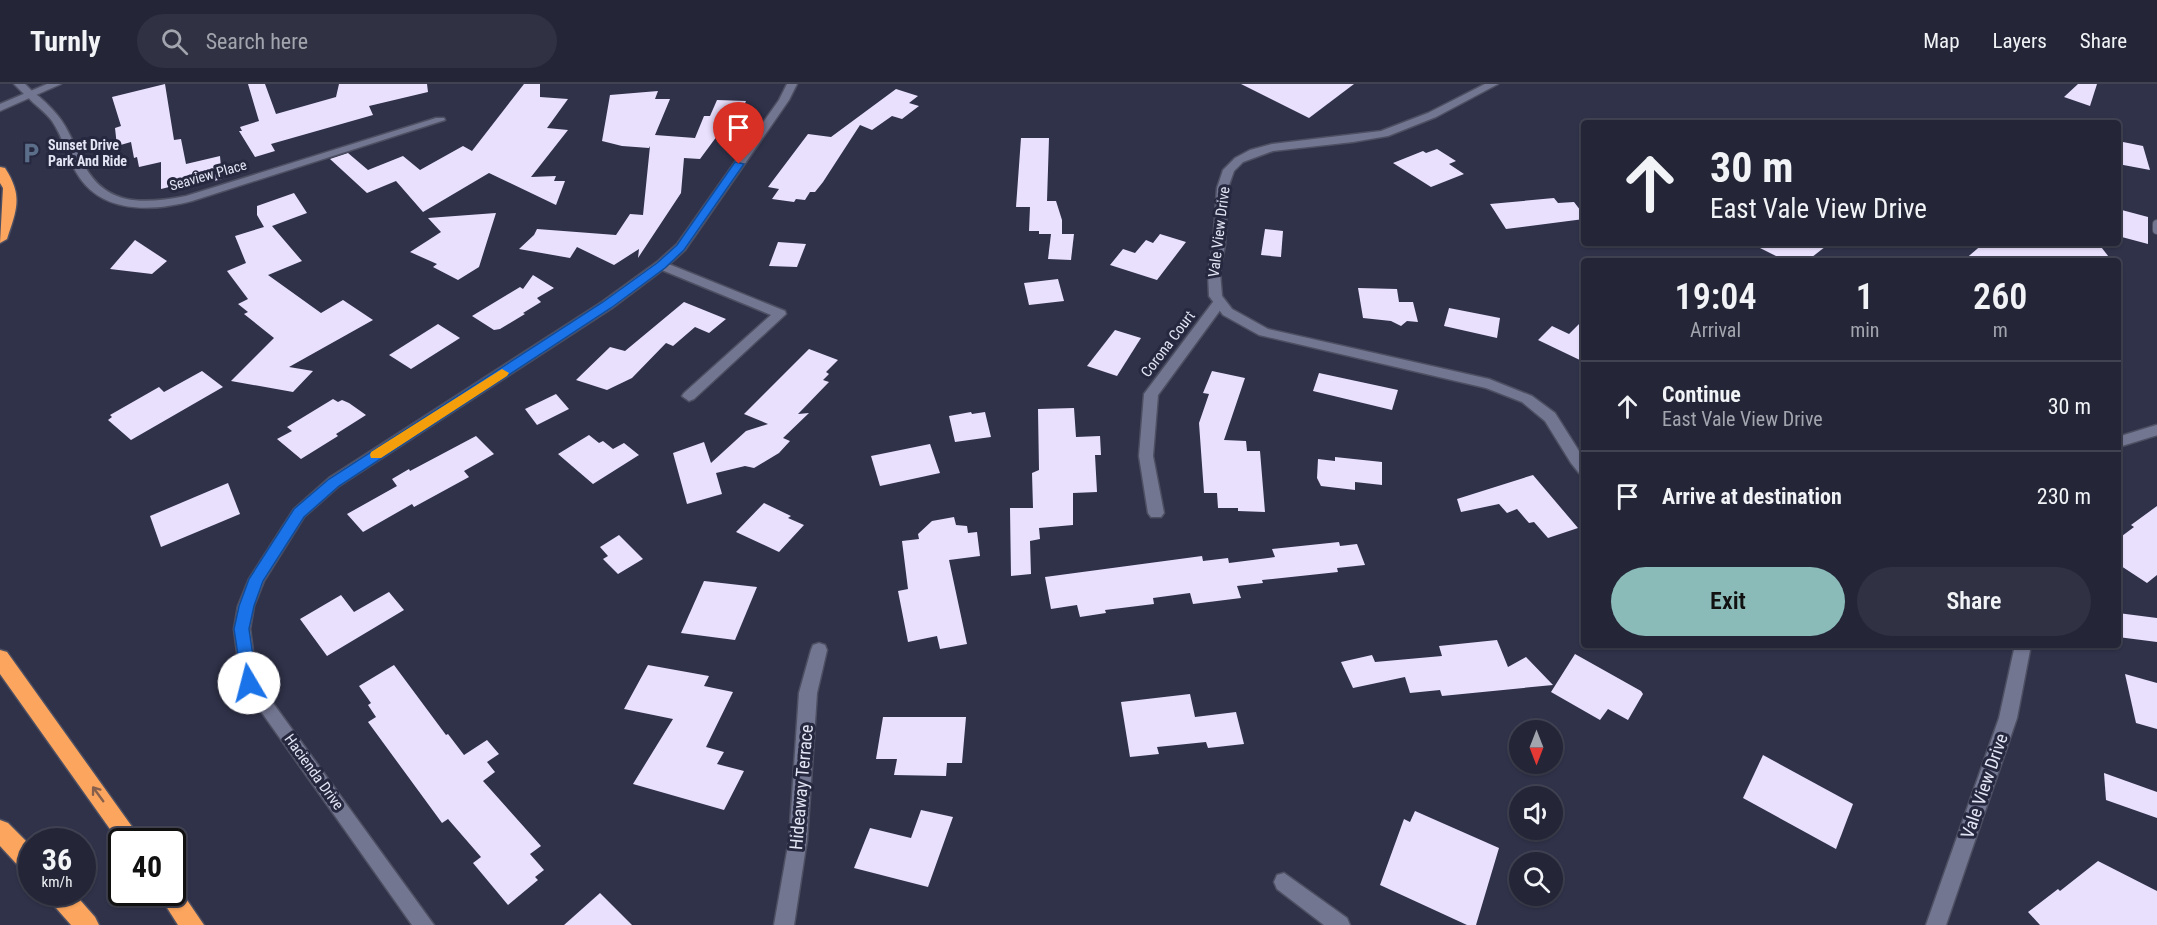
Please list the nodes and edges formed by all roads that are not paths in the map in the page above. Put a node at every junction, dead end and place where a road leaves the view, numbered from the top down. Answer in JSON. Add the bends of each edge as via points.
{"nodes":[{"id":1,"x":19,"y":84,"type":"edge"},
{"id":2,"x":56,"y":84,"type":"edge"},
{"id":3,"x":792,"y":84,"type":"edge"},
{"id":4,"x":1493,"y":84,"type":"edge"},
{"id":5,"x":31,"y":95,"type":"junction"},
{"id":6,"x":0,"y":108,"type":"edge"},
{"id":7,"x":440,"y":120,"type":"dead end"},
{"id":8,"x":0,"y":171,"type":"edge"},
{"id":9,"x":2157,"y":224,"type":"edge"},
{"id":10,"x":2157,"y":230,"type":"edge"},
{"id":11,"x":0,"y":239,"type":"edge"},
{"id":12,"x":661,"y":266,"type":"junction"},
{"id":13,"x":1218,"y":305,"type":"junction"},
{"id":14,"x":689,"y":396,"type":"dead end"},
{"id":15,"x":2157,"y":430,"type":"edge"},
{"id":16,"x":2121,"y":441,"type":"edge"},
{"id":17,"x":1581,"y":465,"type":"edge"},
{"id":18,"x":1156,"y":513,"type":"dead end"},
{"id":19,"x":2022,"y":648,"type":"edge"},
{"id":20,"x":819,"y":650,"type":"dead end"},
{"id":21,"x":0,"y":658,"type":"edge"},
{"id":22,"x":122,"y":828,"type":"edge"},
{"id":23,"x":0,"y":830,"type":"edge"},
{"id":24,"x":18,"y":849,"type":"edge"},
{"id":25,"x":1284,"y":882,"type":"dead end"},
{"id":26,"x":70,"y":906,"type":"edge"},
{"id":27,"x":178,"y":906,"type":"edge"},
{"id":28,"x":87,"y":925,"type":"edge"},
{"id":29,"x":192,"y":925,"type":"edge"},
{"id":30,"x":424,"y":925,"type":"edge"},
{"id":31,"x":784,"y":925,"type":"edge"},
{"id":32,"x":1340,"y":925,"type":"edge"},
{"id":33,"x":1936,"y":925,"type":"edge"}],
"edges":[{"from":1,"to":5,"type":"street","name":"Seaview Place"},
{"from":2,"to":5,"type":"street"},
{"from":3,"to":12,"type":"street","name":"Hacienda Drive","via":[[681,247]]},
{"from":4,"to":13,"type":"street","name":"Vale View Drive","via":[[1419,122],[1370,137],[1278,146],[1244,156],[1229,169],[1223,185],[1221,242],[1211,282]]},
{"from":5,"to":6,"type":"street"},
{"from":5,"to":7,"type":"street","name":"Seaview Place","via":[[56,120],[86,179],[103,197],[130,204],[188,199]]},
{"from":8,"to":11,"type":"highway","via":[[10,188],[10,208]]},
{"from":9,"to":10,"type":"lane"},
{"from":12,"to":14,"type":"street","via":[[780,314]]},
{"from":12,"to":30,"type":"street","name":"Hacienda Drive","via":[[334,482],[299,513],[256,579],[246,606],[242,629],[249,683]]},
{"from":13,"to":17,"type":"street","via":[[1264,332],[1489,384],[1527,399],[1550,417]]},
{"from":13,"to":18,"type":"street","name":"Corona Court","via":[[1151,394],[1146,456]]},
{"from":15,"to":16,"type":"lane"},
{"from":19,"to":33,"type":"street","name":"Vale View Drive","via":[[2008,718]]},
{"from":20,"to":31,"type":"street","name":"Hideaway Terrace","via":[[808,693],[798,840]]},
{"from":22,"to":21,"type":"highway","one_way":true},
{"from":23,"to":24,"type":"highway"},
{"from":25,"to":32,"type":"street"},
{"from":26,"to":28,"type":"highway"},
{"from":27,"to":29,"type":"highway"}]}
